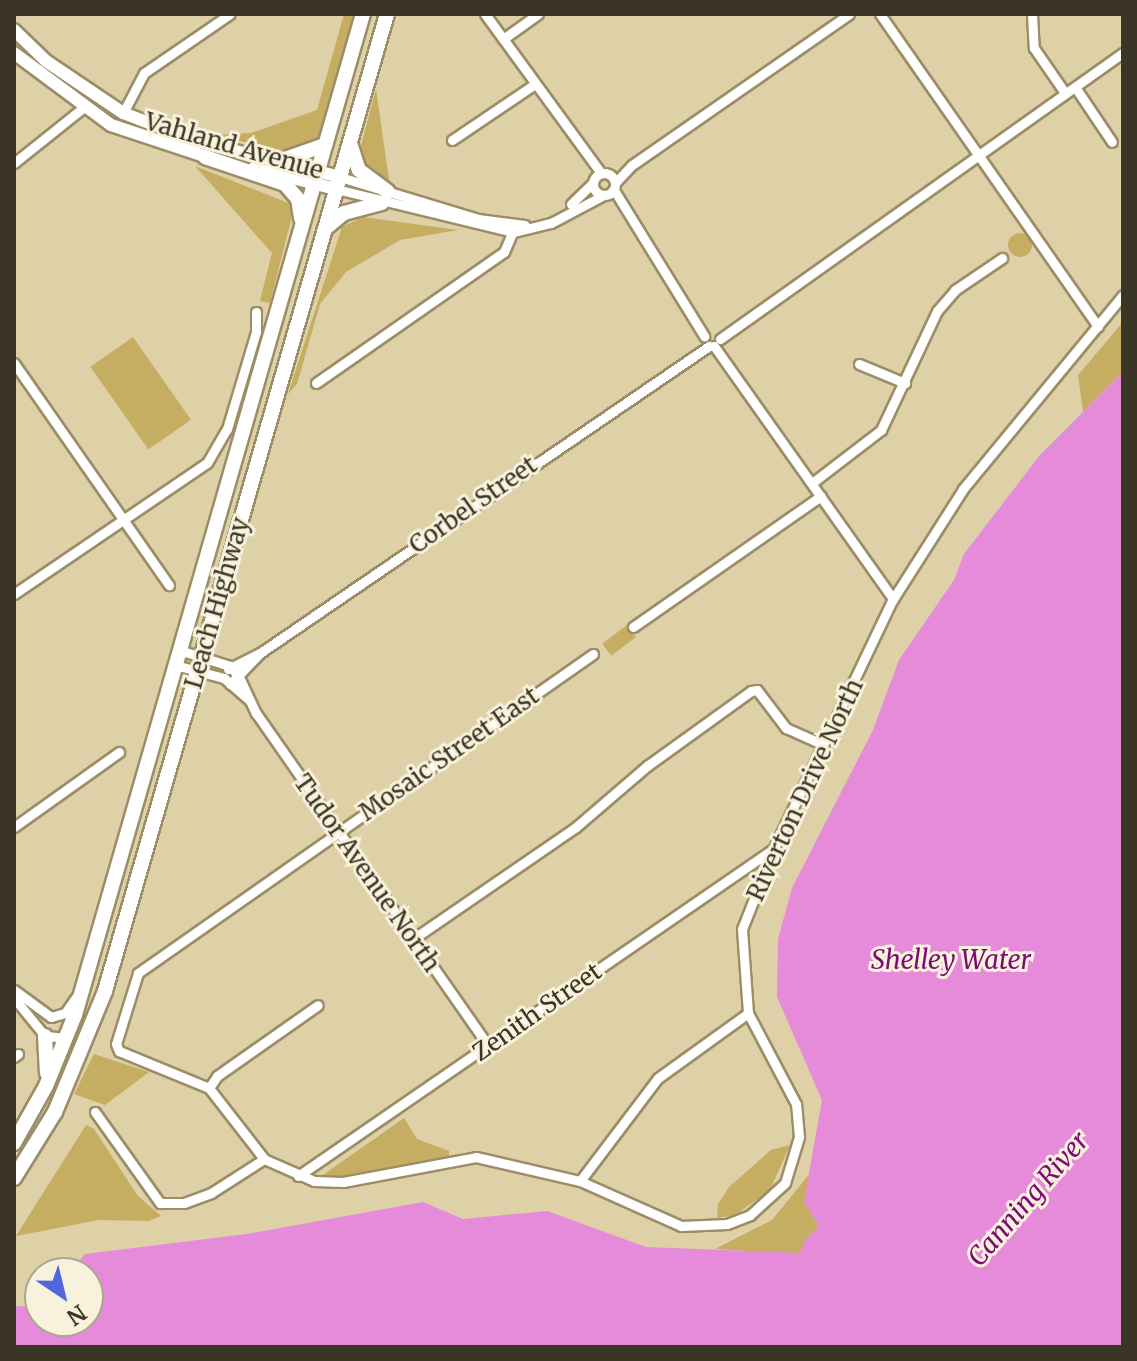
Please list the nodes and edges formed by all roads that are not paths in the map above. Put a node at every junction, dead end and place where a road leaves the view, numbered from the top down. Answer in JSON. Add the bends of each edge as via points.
{"nodes":[{"id":1,"x":230,"y":14,"type":"edge"},
{"id":2,"x":363,"y":14,"type":"edge"},
{"id":3,"x":387,"y":14,"type":"edge"},
{"id":4,"x":485,"y":14,"type":"edge"},
{"id":5,"x":538,"y":14,"type":"edge"},
{"id":6,"x":849,"y":14,"type":"edge"},
{"id":7,"x":880,"y":14,"type":"edge"},
{"id":8,"x":1032,"y":14,"type":"edge"},
{"id":9,"x":14,"y":30,"type":"edge"},
{"id":10,"x":503,"y":39,"type":"junction"},
{"id":11,"x":14,"y":53,"type":"edge"},
{"id":12,"x":1123,"y":53,"type":"edge"},
{"id":13,"x":535,"y":84,"type":"junction"},
{"id":14,"x":1075,"y":87,"type":"junction"},
{"id":15,"x":1065,"y":93,"type":"junction"},
{"id":16,"x":83,"y":108,"type":"junction"},
{"id":17,"x":123,"y":113,"type":"junction"},
{"id":18,"x":452,"y":140,"type":"dead end"},
{"id":19,"x":350,"y":142,"type":"junction"},
{"id":20,"x":1112,"y":142,"type":"dead end"},
{"id":21,"x":325,"y":145,"type":"junction"},
{"id":22,"x":977,"y":152,"type":"junction"},
{"id":23,"x":205,"y":157,"type":"junction"},
{"id":24,"x":279,"y":161,"type":"junction"},
{"id":25,"x":14,"y":163,"type":"edge"},
{"id":26,"x":632,"y":165,"type":"junction"},
{"id":27,"x":316,"y":177,"type":"junction"},
{"id":28,"x":598,"y":177,"type":"junction"},
{"id":29,"x":338,"y":183,"type":"junction"},
{"id":30,"x":609,"y":191,"type":"junction"},
{"id":31,"x":385,"y":197,"type":"junction"},
{"id":32,"x":302,"y":223,"type":"junction"},
{"id":33,"x":514,"y":229,"type":"junction"},
{"id":34,"x":325,"y":230,"type":"junction"},
{"id":35,"x":1002,"y":258,"type":"dead end"},
{"id":36,"x":1123,"y":295,"type":"edge"},
{"id":37,"x":256,"y":312,"type":"dead end"},
{"id":38,"x":1098,"y":326,"type":"junction"},
{"id":39,"x":712,"y":338,"type":"junction"},
{"id":40,"x":859,"y":364,"type":"dead end"},
{"id":41,"x":16,"y":369,"type":"edge"},
{"id":42,"x":316,"y":383,"type":"dead end"},
{"id":43,"x":905,"y":383,"type":"junction"},
{"id":44,"x":812,"y":483,"type":"junction"},
{"id":45,"x":821,"y":496,"type":"junction"},
{"id":46,"x":122,"y":519,"type":"junction"},
{"id":47,"x":169,"y":585,"type":"dead end"},
{"id":48,"x":14,"y":594,"type":"edge"},
{"id":49,"x":893,"y":599,"type":"junction"},
{"id":50,"x":633,"y":627,"type":"dead end"},
{"id":51,"x":179,"y":650,"type":"junction"},
{"id":52,"x":260,"y":653,"type":"junction"},
{"id":53,"x":593,"y":654,"type":"dead end"},
{"id":54,"x":199,"y":664,"type":"junction"},
{"id":55,"x":175,"y":665,"type":"junction"},
{"id":56,"x":230,"y":666,"type":"junction"},
{"id":57,"x":239,"y":677,"type":"junction"},
{"id":58,"x":227,"y":681,"type":"junction"},
{"id":59,"x":248,"y":699,"type":"junction"},
{"id":60,"x":822,"y":744,"type":"junction"},
{"id":61,"x":119,"y":752,"type":"dead end"},
{"id":62,"x":14,"y":827,"type":"edge"},
{"id":63,"x":338,"y":831,"type":"junction"},
{"id":64,"x":774,"y":848,"type":"junction"},
{"id":65,"x":413,"y":939,"type":"junction"},
{"id":66,"x":82,"y":989,"type":"junction"},
{"id":67,"x":14,"y":990,"type":"edge"},
{"id":68,"x":14,"y":998,"type":"edge"},
{"id":69,"x":318,"y":1005,"type":"dead end"},
{"id":70,"x":748,"y":1013,"type":"junction"},
{"id":71,"x":95,"y":1019,"type":"junction"},
{"id":72,"x":45,"y":1036,"type":"junction"},
{"id":73,"x":66,"y":1038,"type":"junction"},
{"id":74,"x":488,"y":1045,"type":"junction"},
{"id":75,"x":46,"y":1086,"type":"junction"},
{"id":76,"x":209,"y":1088,"type":"junction"},
{"id":77,"x":95,"y":1112,"type":"dead end"},
{"id":78,"x":14,"y":1143,"type":"edge"},
{"id":79,"x":264,"y":1159,"type":"junction"},
{"id":80,"x":298,"y":1176,"type":"junction"},
{"id":81,"x":14,"y":1178,"type":"edge"},
{"id":82,"x":580,"y":1181,"type":"junction"}],
"edges":[{"from":1,"to":17,"type":"street","via":[[144,73]]},
{"from":2,"to":21,"type":"highway","name":"Leach Highway"},
{"from":3,"to":19,"type":"highway","name":"Leach Highway"},
{"from":4,"to":10,"type":"street"},
{"from":5,"to":10,"type":"street"},
{"from":6,"to":26,"type":"street"},
{"from":7,"to":22,"type":"street"},
{"from":8,"to":15,"type":"street","via":[[1034,48]]},
{"from":9,"to":17,"type":"main road","name":"Vahland Avenue","via":[[46,61]]},
{"from":10,"to":13,"type":"street"},
{"from":11,"to":16,"type":"main road","name":"Vahland Avenue"},
{"from":12,"to":14,"type":"street","name":"Corbel Street"},
{"from":13,"to":18,"type":"street"},
{"from":13,"to":28,"type":"street"},
{"from":14,"to":15,"type":"street","name":"Corbel Street"},
{"from":14,"to":20,"type":"street"},
{"from":15,"to":22,"type":"street","name":"Corbel Street"},
{"from":16,"to":23,"type":"main road","name":"Vahland Avenue","via":[[130,133]]},
{"from":16,"to":25,"type":"street"},
{"from":17,"to":24,"type":"main road","name":"Vahland Avenue","via":[[199,142]]},
{"from":19,"to":29,"type":"highway","name":"Leach Highway"},
{"from":19,"to":31,"type":"highway","via":[[359,170]]},
{"from":21,"to":24,"type":"highway"},
{"from":21,"to":27,"type":"highway","name":"Leach Highway"},
{"from":22,"to":38,"type":"street"},
{"from":22,"to":39,"type":"street","name":"Corbel Street"},
{"from":23,"to":27,"type":"main road","name":"Vahland Avenue"},
{"from":23,"to":32,"type":"highway","via":[[285,184],[298,199]]},
{"from":24,"to":27,"type":"main road","name":"Vahland Avenue"},
{"from":26,"to":28,"type":"street"},
{"from":26,"to":30,"type":"street"},
{"from":27,"to":29,"type":"main road","name":"Vahland Avenue"},
{"from":27,"to":32,"type":"highway","name":"Leach Highway"},
{"from":28,"to":30,"type":"street"},
{"from":28,"to":30,"type":"street"},
{"from":28,"to":33,"type":"street","via":[[556,214]]},
{"from":29,"to":31,"type":"street"},
{"from":29,"to":34,"type":"highway","name":"Leach Highway"},
{"from":30,"to":33,"type":"street","via":[[551,223]]},
{"from":30,"to":39,"type":"street"},
{"from":31,"to":33,"type":"street"},
{"from":31,"to":34,"type":"highway","via":[[340,215]]},
{"from":32,"to":51,"type":"highway","name":"Leach Highway"},
{"from":33,"to":42,"type":"street","via":[[504,252]]},
{"from":34,"to":54,"type":"highway","name":"Leach Highway"},
{"from":35,"to":43,"type":"street","via":[[955,290],[937,311]]},
{"from":36,"to":38,"type":"street","name":"Riverton Drive North"},
{"from":37,"to":46,"type":"street","via":[[256,332],[219,446],[207,463]]},
{"from":38,"to":49,"type":"street","name":"Riverton Drive North","via":[[963,489]]},
{"from":39,"to":44,"type":"street"},
{"from":39,"to":52,"type":"street","name":"Corbel Street"},
{"from":40,"to":43,"type":"street"},
{"from":41,"to":46,"type":"street"},
{"from":43,"to":44,"type":"street","via":[[881,430]]},
{"from":44,"to":45,"type":"street"},
{"from":45,"to":49,"type":"street"},
{"from":45,"to":50,"type":"street"},
{"from":46,"to":47,"type":"street"},
{"from":46,"to":48,"type":"street"},
{"from":49,"to":60,"type":"street","name":"Riverton Drive North"},
{"from":51,"to":54,"type":"street","name":"Tudor Avenue North"},
{"from":51,"to":55,"type":"highway","name":"Leach Highway"},
{"from":52,"to":56,"type":"street","name":"Corbel Street"},
{"from":52,"to":57,"type":"street","name":"Corbel Street"},
{"from":53,"to":63,"type":"street","name":"Mosaic Street East"},
{"from":54,"to":55,"type":"street","name":"Tudor Avenue North"},
{"from":54,"to":56,"type":"street","name":"Tudor Avenue North"},
{"from":54,"to":58,"type":"street","name":"Tudor Avenue North"},
{"from":54,"to":71,"type":"highway","name":"Leach Highway"},
{"from":55,"to":66,"type":"highway","name":"Leach Highway"},
{"from":56,"to":57,"type":"street","name":"Tudor Avenue North"},
{"from":56,"to":58,"type":"street"},
{"from":57,"to":58,"type":"street","name":"Corbel Street"},
{"from":57,"to":59,"type":"street","name":"Tudor Avenue North"},
{"from":58,"to":59,"type":"street","name":"Tudor Avenue North"},
{"from":59,"to":63,"type":"street","name":"Tudor Avenue North"},
{"from":60,"to":64,"type":"street","name":"Riverton Drive North"},
{"from":60,"to":65,"type":"street","via":[[786,728],[757,690],[751,691],[647,766],[576,827]]},
{"from":61,"to":62,"type":"street"},
{"from":63,"to":65,"type":"street","name":"Tudor Avenue North"},
{"from":63,"to":76,"type":"street","name":"Mosaic Street East","via":[[138,973],[116,1044],[119,1051]]},
{"from":64,"to":70,"type":"street","name":"Riverton Drive North","via":[[742,929]]},
{"from":64,"to":74,"type":"street","name":"Zenith Street"},
{"from":65,"to":74,"type":"street","name":"Tudor Avenue North"},
{"from":66,"to":67,"type":"street","via":[[65,1013],[51,1017]]},
{"from":66,"to":73,"type":"highway","name":"Leach Highway"},
{"from":68,"to":72,"type":"street"},
{"from":69,"to":76,"type":"street","via":[[217,1076]]},
{"from":70,"to":82,"type":"street","via":[[658,1078]]},
{"from":70,"to":82,"type":"street","name":"Riverton Drive North","via":[[789,1087],[800,1122],[798,1151],[785,1183],[736,1221],[681,1226]]},
{"from":71,"to":73,"type":"highway","via":[[80,1036]]},
{"from":71,"to":81,"type":"highway","name":"Leach Highway","via":[[55,1112]]},
{"from":72,"to":73,"type":"street"},
{"from":72,"to":75,"type":"highway"},
{"from":73,"to":75,"type":"highway","name":"Leach Highway"},
{"from":74,"to":80,"type":"street","name":"Zenith Street"},
{"from":75,"to":78,"type":"highway","name":"Leach Highway"},
{"from":76,"to":79,"type":"street"},
{"from":77,"to":79,"type":"street","via":[[160,1203],[184,1203],[211,1193]]},
{"from":79,"to":80,"type":"street","name":"Riverton Drive North"},
{"from":80,"to":82,"type":"street","name":"Riverton Drive North","via":[[343,1182],[476,1157]]}]}
